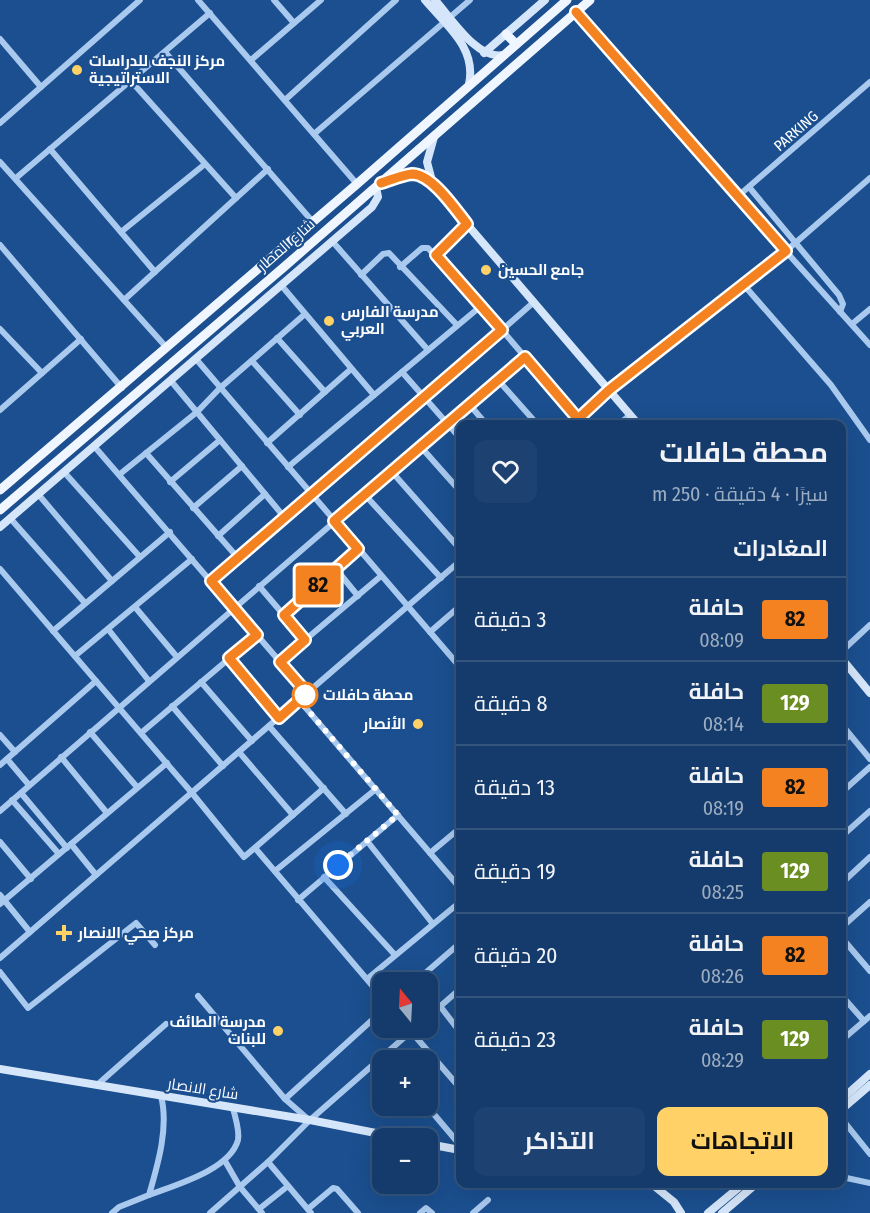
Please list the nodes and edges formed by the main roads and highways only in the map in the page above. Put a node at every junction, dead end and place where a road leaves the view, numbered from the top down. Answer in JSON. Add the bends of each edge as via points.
{"nodes":[{"id":1,"x":567,"y":0,"type":"edge"},
{"id":2,"x":590,"y":0,"type":"edge"},
{"id":3,"x":506,"y":34,"type":"road end"},
{"id":4,"x":516,"y":44,"type":"junction"},
{"id":5,"x":292,"y":239,"type":"junction"},
{"id":6,"x":303,"y":250,"type":"junction"},
{"id":7,"x":273,"y":257,"type":"junction"},
{"id":8,"x":284,"y":267,"type":"junction"},
{"id":9,"x":13,"y":479,"type":"junction"},
{"id":10,"x":0,"y":483,"type":"edge"},
{"id":11,"x":0,"y":490,"type":"edge"},
{"id":12,"x":0,"y":510,"type":"edge"}],
"edges":[{"from":1,"to":4,"type":"main road","name":"شارع المطار"},
{"from":2,"to":6,"type":"main road","name":"شارع المطار"},
{"from":3,"to":4,"type":"main road"},
{"from":4,"to":5,"type":"main road","name":"شارع المطار"},
{"from":5,"to":6,"type":"main road","via":[[295,247]]},
{"from":5,"to":7,"type":"main road","name":"شارع المطار"},
{"from":6,"to":8,"type":"main road","name":"شارع المطار"},
{"from":7,"to":8,"type":"main road"},
{"from":7,"to":9,"type":"main road","name":"شارع المطار"},
{"from":8,"to":12,"type":"main road","name":"شارع المطار"},
{"from":9,"to":10,"type":"main road"},
{"from":9,"to":11,"type":"main road","name":"شارع المطار"}]}
